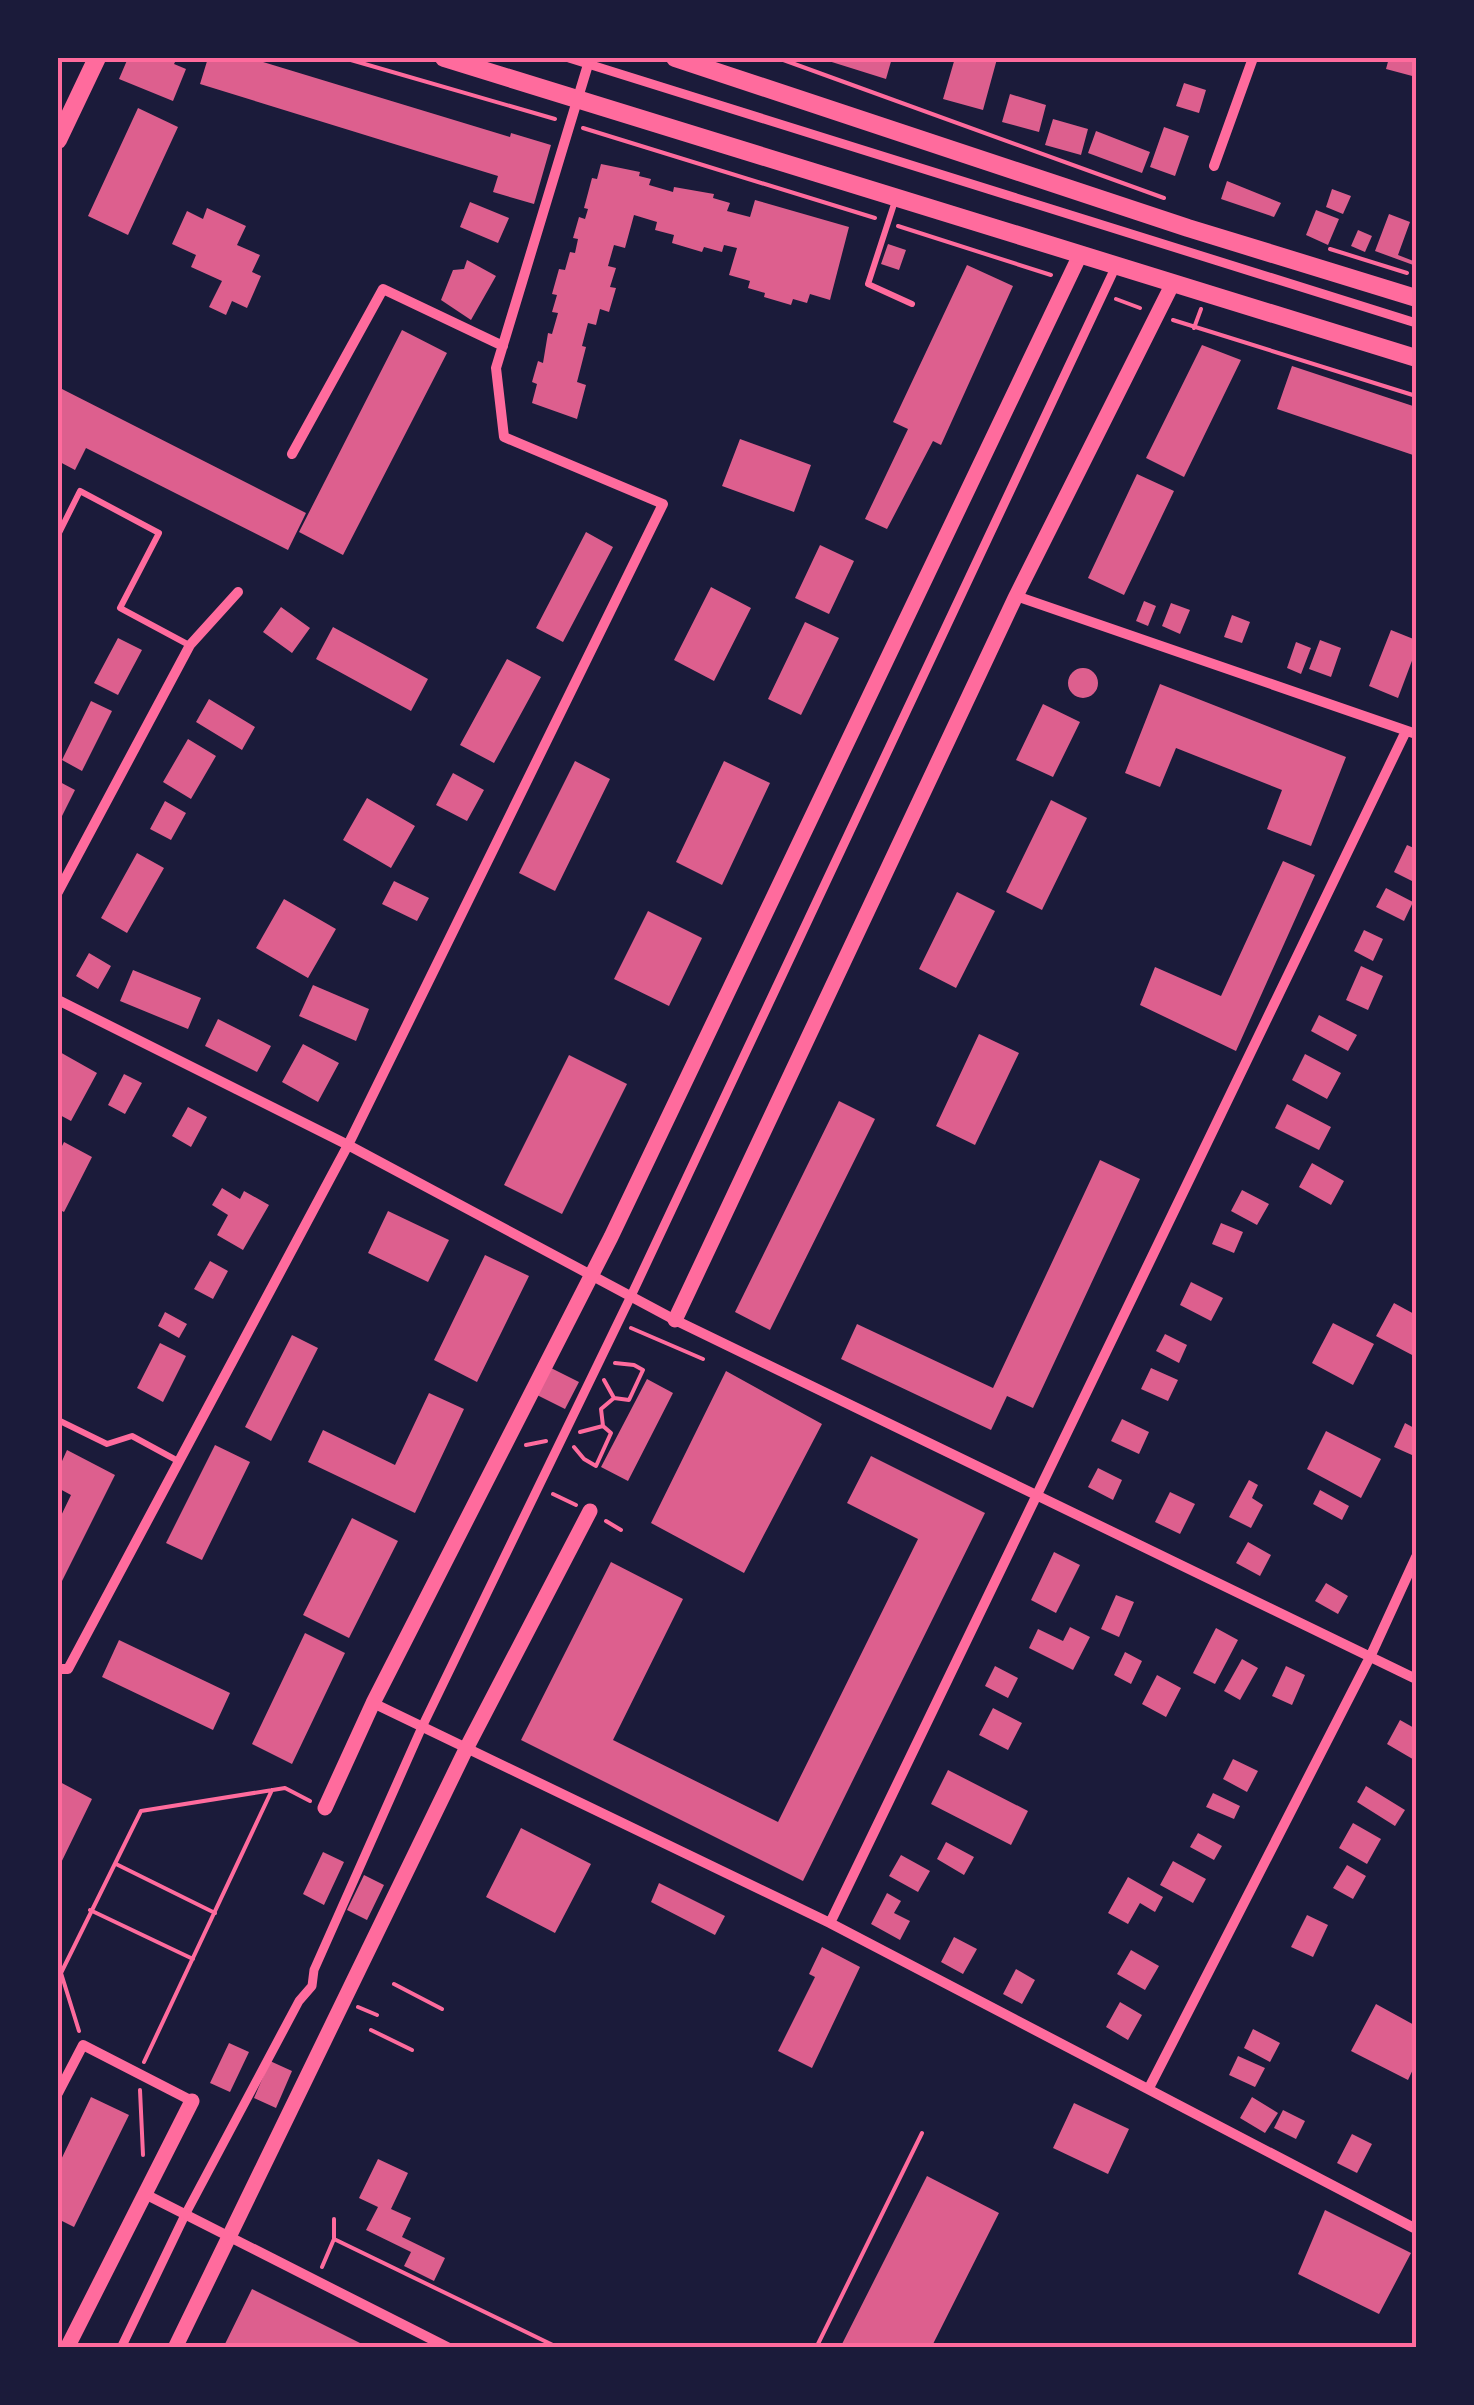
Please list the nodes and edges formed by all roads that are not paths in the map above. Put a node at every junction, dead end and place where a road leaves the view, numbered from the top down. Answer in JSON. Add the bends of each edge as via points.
{"nodes":[{"id":1,"x":444,"y":58,"type":"edge"},
{"id":2,"x":569,"y":58,"type":"edge"},
{"id":3,"x":676,"y":58,"type":"edge"},
{"id":4,"x":1252,"y":58,"type":"edge"},
{"id":5,"x":92,"y":59,"type":"edge"},
{"id":6,"x":589,"y":60,"type":"edge"},
{"id":7,"x":578,"y":98,"type":"junction"},
{"id":8,"x":58,"y":140,"type":"edge"},
{"id":9,"x":1214,"y":166,"type":"dead end"},
{"id":10,"x":896,"y":197,"type":"junction"},
{"id":11,"x":1080,"y":254,"type":"junction"},
{"id":12,"x":1116,"y":266,"type":"junction"},
{"id":13,"x":1173,"y":283,"type":"junction"},
{"id":14,"x":1416,"y":298,"type":"edge"},
{"id":15,"x":912,"y":304,"type":"dead end"},
{"id":16,"x":1416,"y":323,"type":"edge"},
{"id":17,"x":503,"y":346,"type":"junction"},
{"id":18,"x":1416,"y":358,"type":"edge"},
{"id":19,"x":292,"y":454,"type":"dead end"},
{"id":20,"x":58,"y":534,"type":"edge"},
{"id":21,"x":238,"y":592,"type":"dead end"},
{"id":22,"x":1016,"y":596,"type":"junction"},
{"id":23,"x":190,"y":645,"type":"junction"},
{"id":24,"x":1412,"y":732,"type":"edge"},
{"id":25,"x":58,"y":892,"type":"edge"},
{"id":26,"x":58,"y":1000,"type":"edge"},
{"id":27,"x":348,"y":1144,"type":"junction"},
{"id":28,"x":592,"y":1275,"type":"junction"},
{"id":29,"x":631,"y":1296,"type":"junction"},
{"id":30,"x":675,"y":1320,"type":"junction"},
{"id":31,"x":58,"y":1420,"type":"edge"},
{"id":32,"x":179,"y":1462,"type":"junction"},
{"id":33,"x":1039,"y":1496,"type":"junction"},
{"id":34,"x":590,"y":1512,"type":"road end"},
{"id":35,"x":1416,"y":1557,"type":"edge"},
{"id":36,"x":1370,"y":1655,"type":"junction"},
{"id":37,"x":58,"y":1669,"type":"edge"},
{"id":38,"x":1416,"y":1679,"type":"edge"},
{"id":39,"x":373,"y":1703,"type":"junction"},
{"id":40,"x":422,"y":1727,"type":"junction"},
{"id":41,"x":466,"y":1749,"type":"junction"},
{"id":42,"x":325,"y":1808,"type":"road end"},
{"id":43,"x":830,"y":1924,"type":"junction"},
{"id":44,"x":1149,"y":2088,"type":"junction"},
{"id":45,"x":58,"y":2093,"type":"edge"},
{"id":46,"x":192,"y":2101,"type":"joint"},
{"id":47,"x":145,"y":2194,"type":"junction"},
{"id":48,"x":185,"y":2215,"type":"junction"},
{"id":49,"x":1416,"y":2228,"type":"edge"},
{"id":50,"x":229,"y":2236,"type":"junction"},
{"id":51,"x":67,"y":2348,"type":"edge"},
{"id":52,"x":121,"y":2348,"type":"edge"},
{"id":53,"x":175,"y":2348,"type":"edge"},
{"id":54,"x":449,"y":2348,"type":"edge"}],
"edges":[{"from":1,"to":7,"type":"main road"},
{"from":2,"to":6,"type":"street"},
{"from":3,"to":14,"type":"main road"},
{"from":4,"to":9,"type":"street"},
{"from":5,"to":8,"type":"main road"},
{"from":6,"to":7,"type":"street"},
{"from":6,"to":16,"type":"street"},
{"from":7,"to":10,"type":"main road"},
{"from":7,"to":17,"type":"street"},
{"from":10,"to":11,"type":"main road"},
{"from":10,"to":15,"type":"lane","via":[[868,284]]},
{"from":11,"to":12,"type":"main road"},
{"from":11,"to":28,"type":"street"},
{"from":12,"to":13,"type":"main road"},
{"from":12,"to":29,"type":"street"},
{"from":13,"to":18,"type":"main road"},
{"from":13,"to":22,"type":"street"},
{"from":17,"to":19,"type":"street","via":[[384,290]]},
{"from":17,"to":27,"type":"street","via":[[496,368],[504,437],[663,504]]},
{"from":20,"to":23,"type":"lane","via":[[80,492],[159,533],[120,608]]},
{"from":21,"to":23,"type":"street"},
{"from":22,"to":24,"type":"street"},
{"from":22,"to":30,"type":"street"},
{"from":23,"to":25,"type":"street"},
{"from":24,"to":33,"type":"street"},
{"from":26,"to":27,"type":"street"},
{"from":27,"to":28,"type":"street"},
{"from":27,"to":32,"type":"street"},
{"from":28,"to":29,"type":"street"},
{"from":28,"to":39,"type":"street"},
{"from":29,"to":30,"type":"street"},
{"from":29,"to":40,"type":"street"},
{"from":30,"to":33,"type":"street"},
{"from":31,"to":32,"type":"lane","via":[[107,1444],[132,1436]]},
{"from":32,"to":37,"type":"street","via":[[68,1668]]},
{"from":33,"to":36,"type":"street"},
{"from":33,"to":43,"type":"street"},
{"from":34,"to":41,"type":"street"},
{"from":35,"to":36,"type":"street"},
{"from":36,"to":38,"type":"street"},
{"from":36,"to":44,"type":"street"},
{"from":39,"to":40,"type":"street"},
{"from":39,"to":42,"type":"street"},
{"from":40,"to":41,"type":"street"},
{"from":40,"to":48,"type":"street","via":[[312,1986]]},
{"from":41,"to":43,"type":"street"},
{"from":41,"to":50,"type":"street"},
{"from":43,"to":44,"type":"street"},
{"from":44,"to":49,"type":"street"},
{"from":45,"to":46,"type":"street","via":[[83,2045]]},
{"from":46,"to":47,"type":"street"},
{"from":47,"to":48,"type":"street"},
{"from":47,"to":51,"type":"street"},
{"from":48,"to":50,"type":"street"},
{"from":48,"to":52,"type":"street"},
{"from":50,"to":53,"type":"street"},
{"from":50,"to":54,"type":"street"}]}
